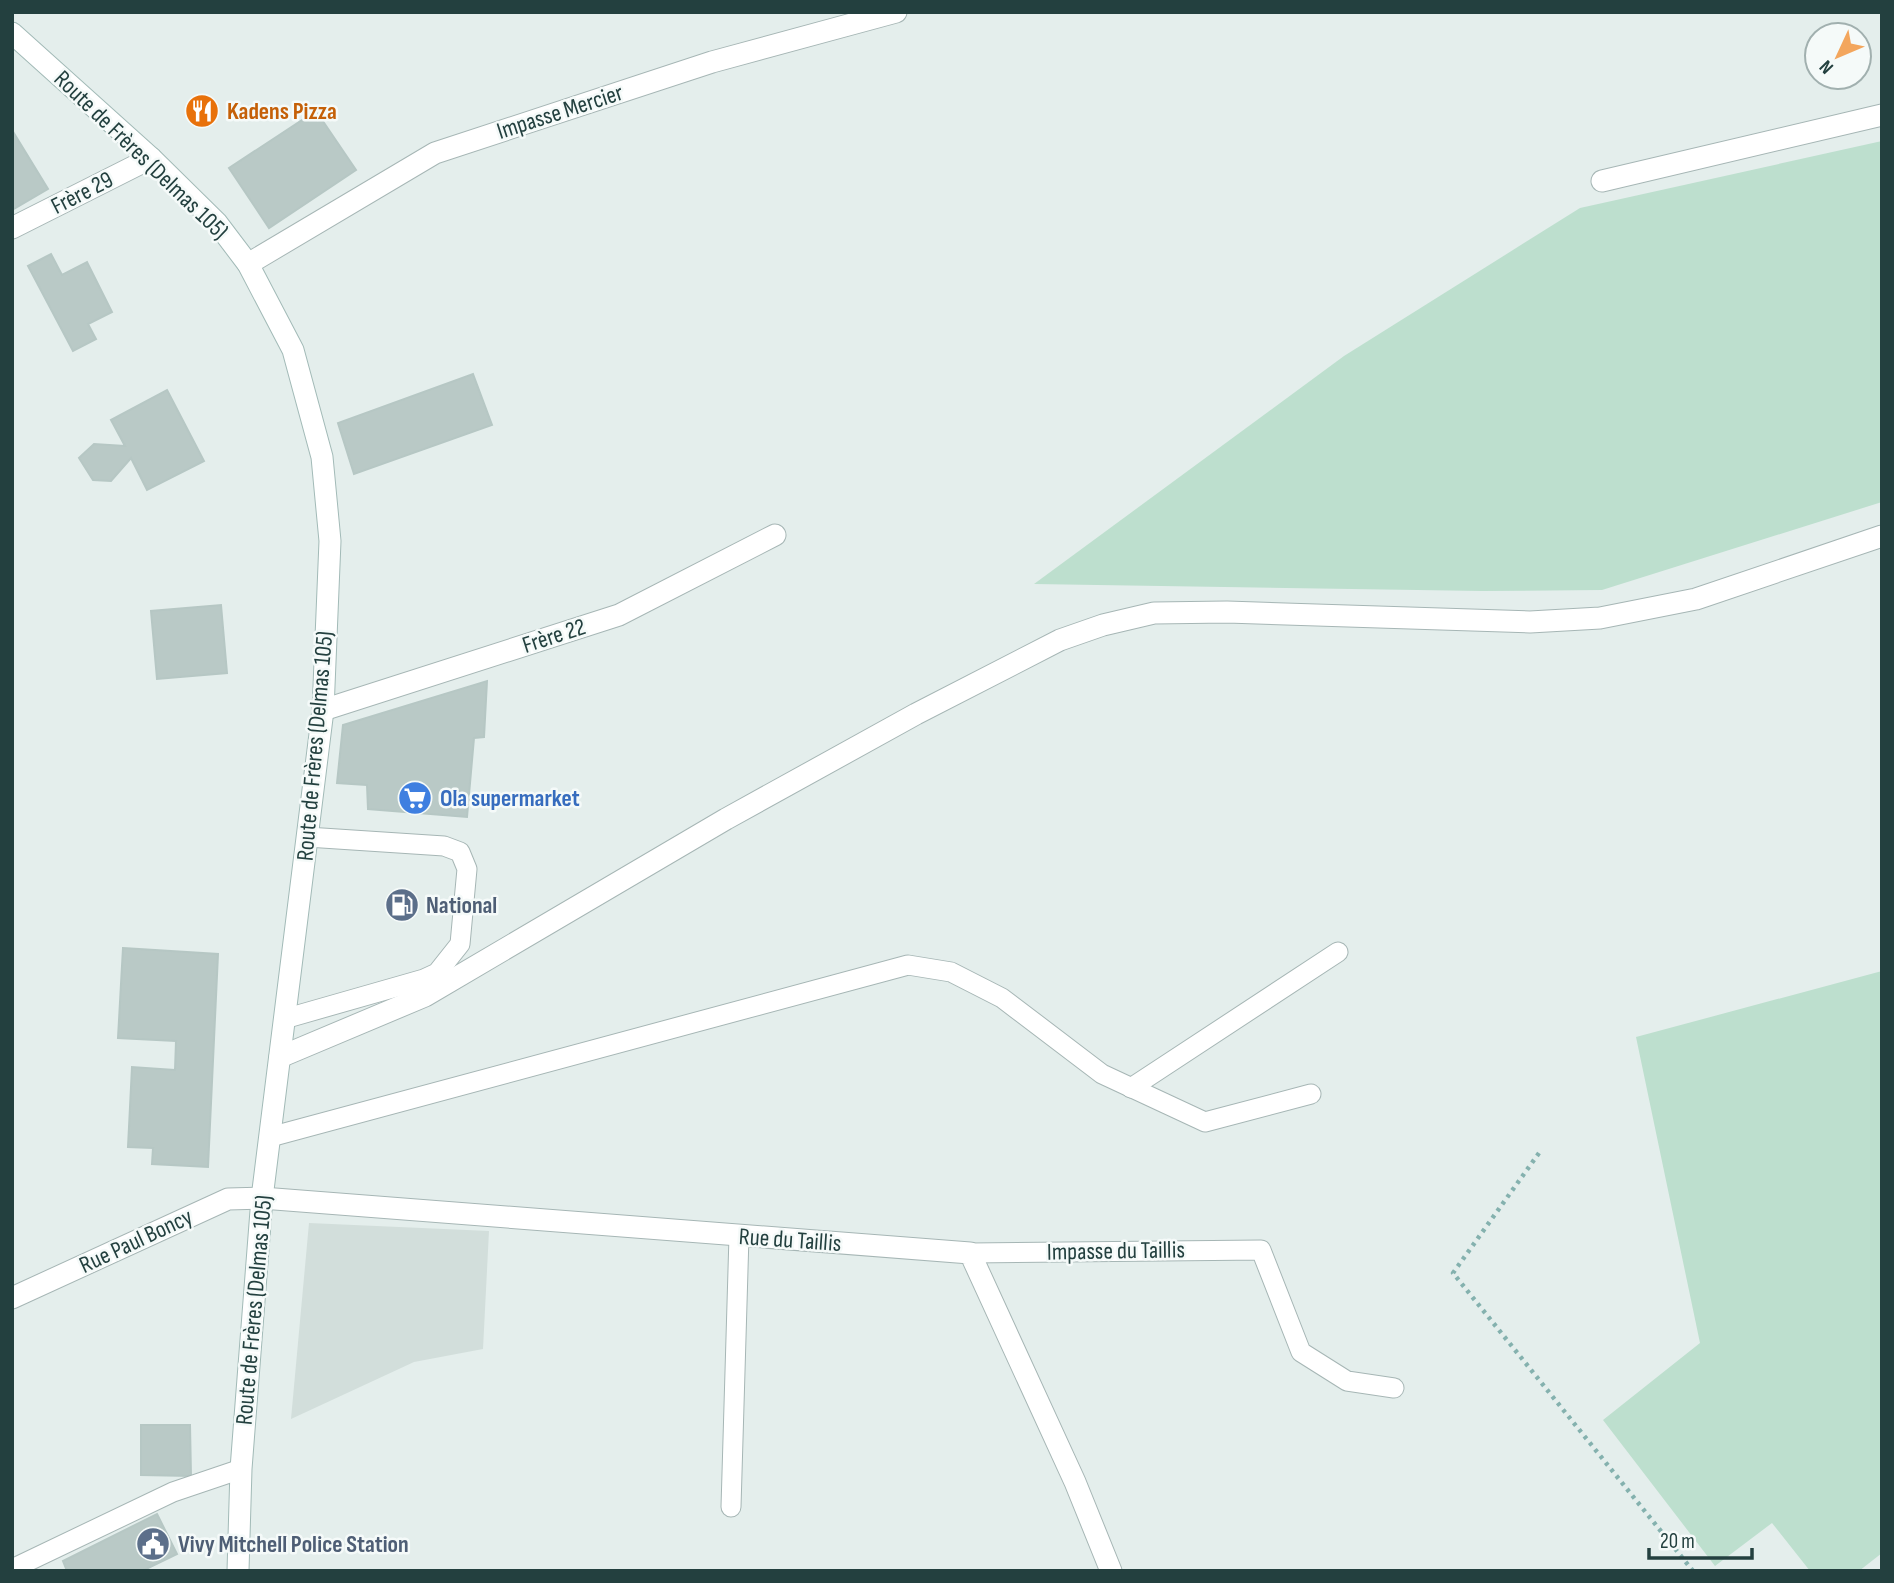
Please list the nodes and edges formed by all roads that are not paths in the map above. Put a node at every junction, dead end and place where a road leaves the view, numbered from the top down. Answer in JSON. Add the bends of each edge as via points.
{"nodes":[{"id":1,"x":896,"y":12,"type":"edge"},
{"id":2,"x":12,"y":33,"type":"edge"},
{"id":3,"x":1882,"y":114,"type":"edge"},
{"id":4,"x":151,"y":158,"type":"junction"},
{"id":5,"x":1602,"y":181,"type":"dead end"},
{"id":6,"x":12,"y":228,"type":"edge"},
{"id":7,"x":248,"y":264,"type":"junction"},
{"id":8,"x":775,"y":535,"type":"dead end"},
{"id":9,"x":1882,"y":536,"type":"edge"},
{"id":10,"x":323,"y":710,"type":"junction"},
{"id":11,"x":307,"y":837,"type":"junction"},
{"id":12,"x":1338,"y":952,"type":"dead end"},
{"id":13,"x":284,"y":1019,"type":"junction"},
{"id":14,"x":280,"y":1056,"type":"junction"},
{"id":15,"x":1131,"y":1088,"type":"junction"},
{"id":16,"x":1311,"y":1094,"type":"dead end"},
{"id":17,"x":271,"y":1137,"type":"junction"},
{"id":18,"x":262,"y":1198,"type":"junction"},
{"id":19,"x":739,"y":1236,"type":"junction"},
{"id":20,"x":970,"y":1253,"type":"junction"},
{"id":21,"x":12,"y":1298,"type":"edge"},
{"id":22,"x":1394,"y":1388,"type":"dead end"},
{"id":23,"x":241,"y":1469,"type":"junction"},
{"id":24,"x":731,"y":1507,"type":"dead end"},
{"id":25,"x":12,"y":1569,"type":"edge"},
{"id":26,"x":238,"y":1571,"type":"edge"},
{"id":27,"x":1111,"y":1571,"type":"edge"}],
"edges":[{"from":1,"to":7,"type":"street","name":"Impasse Mercier","via":[[712,62],[435,153]]},
{"from":2,"to":4,"type":"street","name":"Route de Frères (Delmas 105)"},
{"from":3,"to":5,"type":"street"},
{"from":4,"to":6,"type":"street","name":"Frère 29"},
{"from":4,"to":7,"type":"street","name":"Route de Frères (Delmas 105)","via":[[217,223]]},
{"from":7,"to":10,"type":"street","name":"Route de Frères (Delmas 105)","via":[[293,350],[322,457],[330,541]]},
{"from":8,"to":10,"type":"street","name":"Frère 22","via":[[620,615]]},
{"from":9,"to":14,"type":"street","via":[[1696,599],[1600,618],[1530,622],[1154,613],[1103,625],[1060,640],[905,720],[425,996]]},
{"from":10,"to":11,"type":"street","name":"Route de Frères (Delmas 105)"},
{"from":11,"to":13,"type":"street","name":"Route de Frères (Delmas 105)"},
{"from":11,"to":13,"type":"lane","via":[[444,846],[460,852],[467,869],[460,944],[437,973],[424,979]]},
{"from":12,"to":15,"type":"lane"},
{"from":13,"to":14,"type":"street","name":"Route de Frères (Delmas 105)"},
{"from":14,"to":17,"type":"street","name":"Route de Frères (Delmas 105)"},
{"from":15,"to":16,"type":"lane","via":[[1205,1122]]},
{"from":15,"to":17,"type":"lane","via":[[1102,1074],[1002,998],[951,972],[908,965]]},
{"from":17,"to":18,"type":"street","name":"Route de Frères (Delmas 105)"},
{"from":18,"to":19,"type":"street","name":"Rue du Taillis"},
{"from":18,"to":21,"type":"street","name":"Rue Paul Boncy","via":[[228,1199]]},
{"from":18,"to":23,"type":"street","name":"Route de Frères (Delmas 105)"},
{"from":19,"to":20,"type":"street","name":"Rue du Taillis"},
{"from":19,"to":24,"type":"lane"},
{"from":20,"to":22,"type":"lane","name":"Impasse du Taillis","via":[[1261,1250],[1301,1352],[1347,1381]]},
{"from":20,"to":27,"type":"street"},
{"from":23,"to":25,"type":"lane","via":[[173,1492]]},
{"from":23,"to":26,"type":"street","name":"Route de Frères (Delmas 105)"}]}
